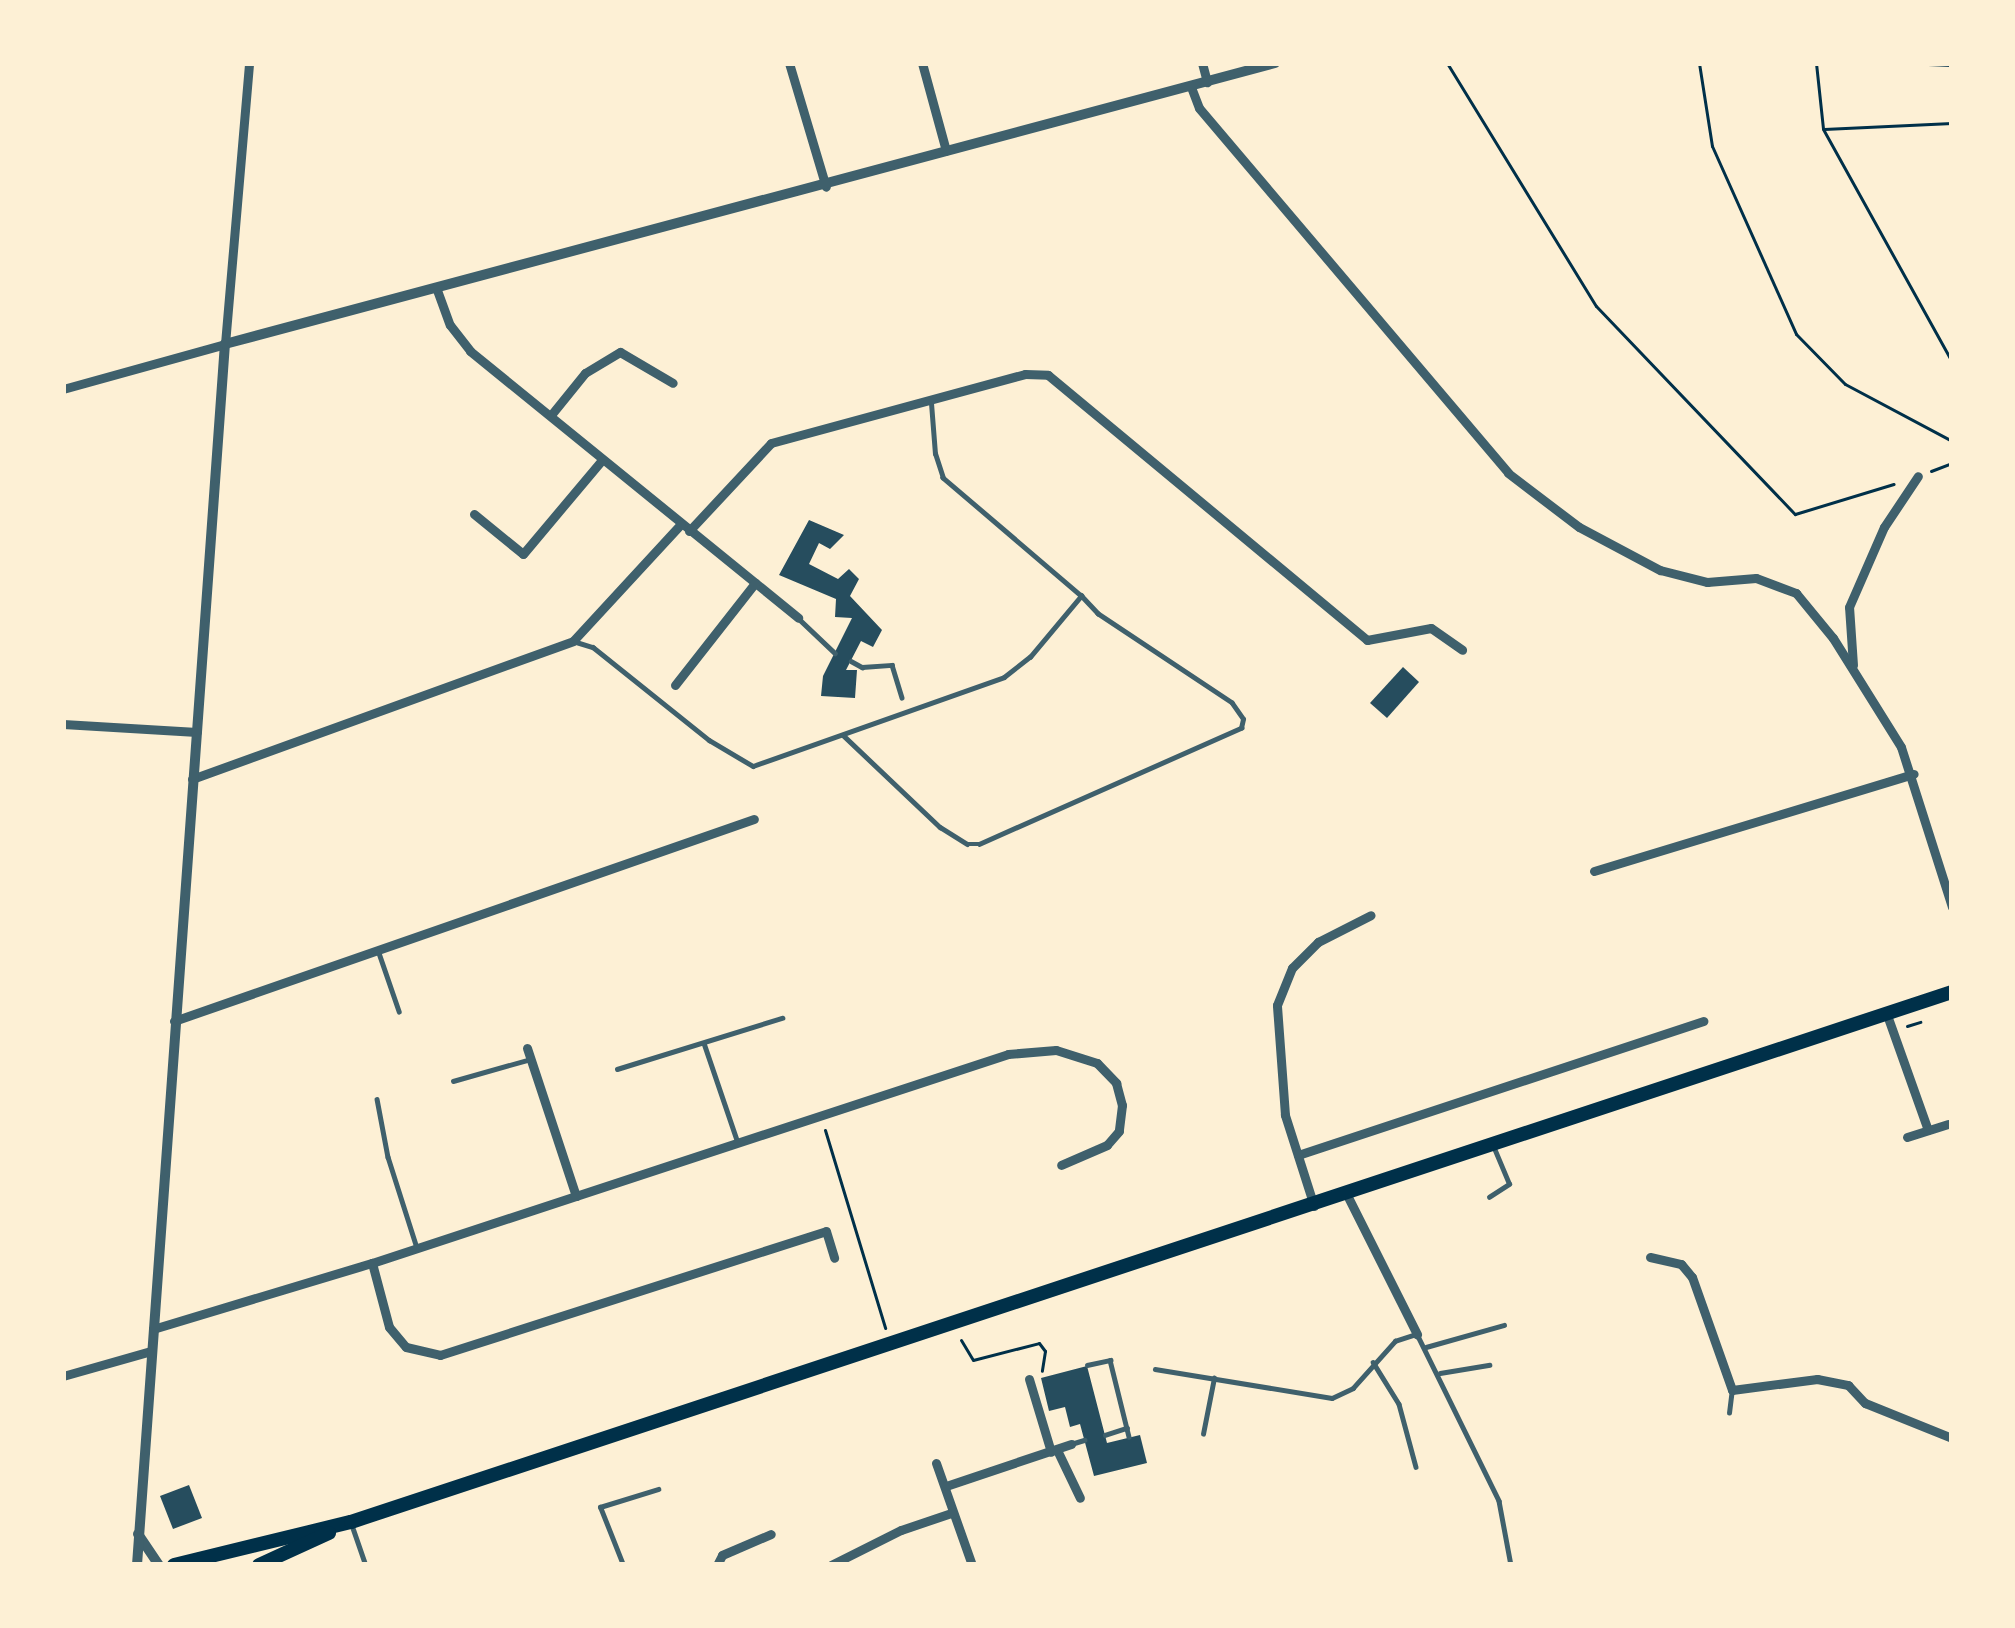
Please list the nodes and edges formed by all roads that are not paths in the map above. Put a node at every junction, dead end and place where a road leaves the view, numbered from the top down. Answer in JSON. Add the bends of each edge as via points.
{"nodes":[{"id":1,"x":249,"y":63,"type":"edge"},
{"id":2,"x":789,"y":63,"type":"edge"},
{"id":3,"x":922,"y":63,"type":"edge"},
{"id":4,"x":1202,"y":63,"type":"edge"},
{"id":5,"x":1276,"y":63,"type":"edge"},
{"id":6,"x":1207,"y":82,"type":"junction"},
{"id":7,"x":1191,"y":87,"type":"junction"},
{"id":8,"x":946,"y":152,"type":"junction"},
{"id":9,"x":826,"y":187,"type":"junction"},
{"id":10,"x":437,"y":290,"type":"junction"},
{"id":11,"x":226,"y":344,"type":"junction"},
{"id":12,"x":673,"y":383,"type":"dead end"},
{"id":13,"x":63,"y":389,"type":"edge"},
{"id":14,"x":931,"y":399,"type":"junction"},
{"id":15,"x":551,"y":415,"type":"junction"},
{"id":16,"x":602,"y":460,"type":"junction"},
{"id":17,"x":1918,"y":476,"type":"road end"},
{"id":18,"x":474,"y":514,"type":"dead end"},
{"id":19,"x":685,"y":527,"type":"junction"},
{"id":20,"x":755,"y":583,"type":"junction"},
{"id":21,"x":1081,"y":596,"type":"junction"},
{"id":22,"x":1418,"y":615,"type":"dead end"},
{"id":23,"x":798,"y":618,"type":"joint"},
{"id":24,"x":1431,"y":628,"type":"junction"},
{"id":25,"x":573,"y":641,"type":"junction"},
{"id":26,"x":1462,"y":650,"type":"dead end"},
{"id":27,"x":835,"y":653,"type":"dead end"},
{"id":28,"x":851,"y":661,"type":"dead end"},
{"id":29,"x":1854,"y":671,"type":"junction"},
{"id":30,"x":675,"y":685,"type":"dead end"},
{"id":31,"x":902,"y":698,"type":"dead end"},
{"id":32,"x":63,"y":724,"type":"edge"},
{"id":33,"x":196,"y":732,"type":"junction"},
{"id":34,"x":844,"y":736,"type":"junction"},
{"id":35,"x":1914,"y":774,"type":"junction"},
{"id":36,"x":193,"y":779,"type":"junction"},
{"id":37,"x":754,"y":819,"type":"dead end"},
{"id":38,"x":1594,"y":872,"type":"dead end"},
{"id":39,"x":1952,"y":907,"type":"edge"},
{"id":40,"x":1371,"y":915,"type":"dead end"},
{"id":41,"x":378,"y":950,"type":"junction"},
{"id":42,"x":1952,"y":992,"type":"edge"},
{"id":43,"x":399,"y":1010,"type":"dead end"},
{"id":44,"x":1887,"y":1015,"type":"junction"},
{"id":45,"x":782,"y":1018,"type":"dead end"},
{"id":46,"x":174,"y":1021,"type":"junction"},
{"id":47,"x":1702,"y":1021,"type":"dead end"},
{"id":48,"x":704,"y":1043,"type":"junction"},
{"id":49,"x":529,"y":1053,"type":"joint"},
{"id":50,"x":617,"y":1069,"type":"dead end"},
{"id":51,"x":453,"y":1082,"type":"dead end"},
{"id":52,"x":377,"y":1100,"type":"dead end"},
{"id":53,"x":1948,"y":1124,"type":"dead end"},
{"id":54,"x":1928,"y":1130,"type":"junction"},
{"id":55,"x":1907,"y":1137,"type":"dead end"},
{"id":56,"x":737,"y":1143,"type":"junction"},
{"id":57,"x":1493,"y":1146,"type":"junction"},
{"id":58,"x":1298,"y":1155,"type":"junction"},
{"id":59,"x":1061,"y":1165,"type":"dead end"},
{"id":60,"x":1347,"y":1195,"type":"junction"},
{"id":61,"x":576,"y":1196,"type":"junction"},
{"id":62,"x":1489,"y":1197,"type":"dead end"},
{"id":63,"x":1314,"y":1205,"type":"junction"},
{"id":64,"x":417,"y":1248,"type":"junction"},
{"id":65,"x":1650,"y":1257,"type":"dead end"},
{"id":66,"x":834,"y":1258,"type":"dead end"},
{"id":67,"x":372,"y":1263,"type":"junction"},
{"id":68,"x":1504,"y":1325,"type":"dead end"},
{"id":69,"x":154,"y":1329,"type":"junction"},
{"id":70,"x":1417,"y":1334,"type":"junction"},
{"id":71,"x":1426,"y":1347,"type":"junction"},
{"id":72,"x":151,"y":1351,"type":"junction"},
{"id":73,"x":1373,"y":1362,"type":"junction"},
{"id":74,"x":1087,"y":1365,"type":"dead end"},
{"id":75,"x":1489,"y":1365,"type":"dead end"},
{"id":76,"x":1155,"y":1369,"type":"dead end"},
{"id":77,"x":1440,"y":1373,"type":"junction"},
{"id":78,"x":63,"y":1376,"type":"edge"},
{"id":79,"x":1214,"y":1378,"type":"junction"},
{"id":80,"x":1029,"y":1379,"type":"road end"},
{"id":81,"x":1732,"y":1390,"type":"junction"},
{"id":82,"x":1729,"y":1413,"type":"dead end"},
{"id":83,"x":1127,"y":1428,"type":"junction"},
{"id":84,"x":1203,"y":1434,"type":"dead end"},
{"id":85,"x":1105,"y":1435,"type":"dead end"},
{"id":86,"x":1130,"y":1437,"type":"dead end"},
{"id":87,"x":1952,"y":1438,"type":"edge"},
{"id":88,"x":1084,"y":1440,"type":"dead end"},
{"id":89,"x":1072,"y":1444,"type":"joint"},
{"id":90,"x":1054,"y":1450,"type":"junction"},
{"id":91,"x":936,"y":1463,"type":"dead end"},
{"id":92,"x":1416,"y":1467,"type":"dead end"},
{"id":93,"x":946,"y":1486,"type":"junction"},
{"id":94,"x":658,"y":1489,"type":"dead end"},
{"id":95,"x":1080,"y":1498,"type":"dead end"},
{"id":96,"x":951,"y":1513,"type":"junction"},
{"id":97,"x":348,"y":1524,"type":"junction"},
{"id":98,"x":138,"y":1534,"type":"junction"},
{"id":99,"x":771,"y":1534,"type":"dead end"},
{"id":100,"x":137,"y":1565,"type":"edge"},
{"id":101,"x":159,"y":1565,"type":"edge"},
{"id":102,"x":174,"y":1565,"type":"edge"},
{"id":103,"x":259,"y":1565,"type":"edge"},
{"id":104,"x":366,"y":1565,"type":"edge"},
{"id":105,"x":623,"y":1565,"type":"edge"},
{"id":106,"x":717,"y":1565,"type":"edge"},
{"id":107,"x":831,"y":1565,"type":"edge"},
{"id":108,"x":972,"y":1565,"type":"edge"},
{"id":109,"x":1510,"y":1565,"type":"edge"}],
"edges":[{"from":1,"to":11,"type":"street"},
{"from":2,"to":9,"type":"street"},
{"from":3,"to":8,"type":"street"},
{"from":4,"to":6,"type":"street"},
{"from":5,"to":6,"type":"street"},
{"from":6,"to":7,"type":"street"},
{"from":7,"to":8,"type":"street"},
{"from":7,"to":29,"type":"street","via":[[1199,107],[1508,473],[1579,526],[1660,570],[1707,582],[1756,578],[1796,593]]},
{"from":8,"to":9,"type":"street"},
{"from":9,"to":10,"type":"street"},
{"from":10,"to":11,"type":"street"},
{"from":10,"to":15,"type":"street","via":[[470,351]]},
{"from":11,"to":13,"type":"street"},
{"from":11,"to":33,"type":"street"},
{"from":12,"to":15,"type":"street","via":[[620,352],[585,373]]},
{"from":14,"to":19,"type":"street","via":[[771,443]]},
{"from":14,"to":21,"type":"lane","via":[[943,478]]},
{"from":14,"to":24,"type":"street","via":[[1048,375],[1367,640]]},
{"from":15,"to":16,"type":"street"},
{"from":16,"to":18,"type":"street","via":[[523,554]]},
{"from":16,"to":19,"type":"street"},
{"from":17,"to":29,"type":"street","via":[[1884,527],[1850,607]]},
{"from":19,"to":20,"type":"street"},
{"from":19,"to":25,"type":"street"},
{"from":20,"to":23,"type":"street"},
{"from":20,"to":30,"type":"street"},
{"from":21,"to":34,"type":"lane","via":[[1004,677]]},
{"from":21,"to":34,"type":"lane","via":[[1232,703],[1240,728],[979,844],[940,827]]},
{"from":22,"to":24,"type":"street"},
{"from":23,"to":27,"type":"lane"},
{"from":24,"to":26,"type":"street"},
{"from":25,"to":34,"type":"lane","via":[[593,647],[753,766]]},
{"from":25,"to":36,"type":"street"},
{"from":28,"to":31,"type":"lane","via":[[892,665]]},
{"from":29,"to":35,"type":"street"},
{"from":32,"to":33,"type":"street"},
{"from":33,"to":36,"type":"street"},
{"from":35,"to":38,"type":"street"},
{"from":35,"to":39,"type":"street"},
{"from":36,"to":46,"type":"street"},
{"from":37,"to":41,"type":"street"},
{"from":40,"to":58,"type":"street","via":[[1318,942],[1292,968],[1277,1005],[1280,1074]]},
{"from":41,"to":43,"type":"lane"},
{"from":41,"to":46,"type":"street"},
{"from":42,"to":44,"type":"main road"},
{"from":44,"to":54,"type":"street"},
{"from":44,"to":57,"type":"main road"},
{"from":45,"to":48,"type":"lane"},
{"from":46,"to":69,"type":"street"},
{"from":47,"to":58,"type":"street"},
{"from":48,"to":50,"type":"lane"},
{"from":48,"to":56,"type":"lane"},
{"from":49,"to":51,"type":"lane"},
{"from":49,"to":61,"type":"street"},
{"from":52,"to":64,"type":"lane"},
{"from":53,"to":54,"type":"street"},
{"from":54,"to":55,"type":"street"},
{"from":56,"to":59,"type":"street","via":[[1008,1054],[1056,1049],[1097,1063],[1116,1083],[1122,1106],[1119,1132],[1107,1145]]},
{"from":56,"to":61,"type":"street"},
{"from":57,"to":60,"type":"main road"},
{"from":57,"to":62,"type":"lane","via":[[1509,1184]]},
{"from":58,"to":63,"type":"street"},
{"from":60,"to":63,"type":"main road"},
{"from":60,"to":70,"type":"street"},
{"from":61,"to":64,"type":"street"},
{"from":63,"to":97,"type":"main road"},
{"from":64,"to":67,"type":"street"},
{"from":65,"to":81,"type":"street","via":[[1681,1264],[1692,1277]]},
{"from":66,"to":67,"type":"street","via":[[826,1232],[440,1355],[406,1347],[389,1328]]},
{"from":67,"to":69,"type":"street"},
{"from":68,"to":71,"type":"lane"},
{"from":69,"to":72,"type":"street"},
{"from":70,"to":71,"type":"lane"},
{"from":70,"to":73,"type":"lane"},
{"from":71,"to":77,"type":"lane"},
{"from":72,"to":78,"type":"street"},
{"from":72,"to":98,"type":"street"},
{"from":73,"to":79,"type":"lane","via":[[1353,1388],[1332,1398]]},
{"from":73,"to":92,"type":"lane","via":[[1399,1404]]},
{"from":74,"to":83,"type":"lane","via":[[1110,1360]]},
{"from":75,"to":77,"type":"lane"},
{"from":76,"to":79,"type":"lane"},
{"from":77,"to":109,"type":"lane","via":[[1499,1501]]},
{"from":79,"to":84,"type":"lane"},
{"from":80,"to":90,"type":"street"},
{"from":81,"to":82,"type":"lane"},
{"from":81,"to":87,"type":"street","via":[[1817,1379],[1848,1385],[1865,1403]]},
{"from":83,"to":85,"type":"lane"},
{"from":83,"to":86,"type":"lane"},
{"from":88,"to":89,"type":"lane"},
{"from":89,"to":90,"type":"street"},
{"from":90,"to":93,"type":"street"},
{"from":90,"to":95,"type":"street"},
{"from":91,"to":93,"type":"street"},
{"from":93,"to":96,"type":"street"},
{"from":94,"to":105,"type":"lane","via":[[600,1507]]},
{"from":96,"to":107,"type":"street"},
{"from":96,"to":108,"type":"street"},
{"from":97,"to":102,"type":"main road"},
{"from":97,"to":103,"type":"main road"},
{"from":97,"to":104,"type":"lane"},
{"from":98,"to":100,"type":"street"},
{"from":98,"to":101,"type":"street"},
{"from":99,"to":106,"type":"street","via":[[722,1555]]}]}
